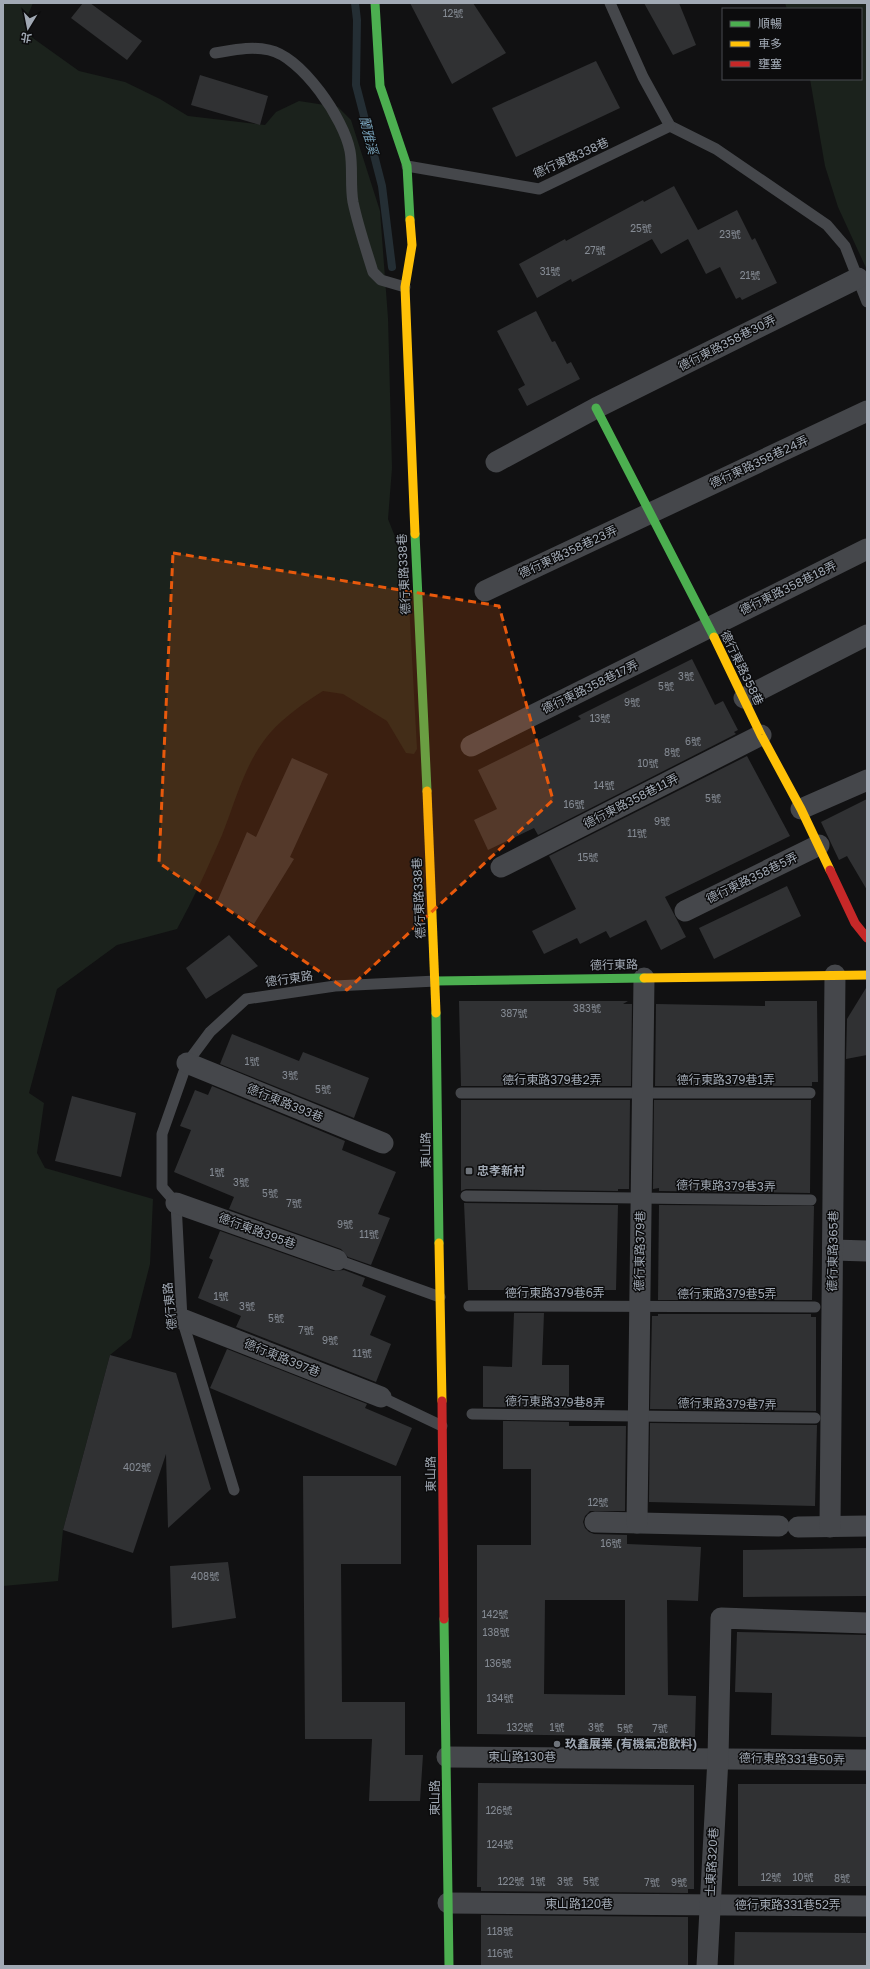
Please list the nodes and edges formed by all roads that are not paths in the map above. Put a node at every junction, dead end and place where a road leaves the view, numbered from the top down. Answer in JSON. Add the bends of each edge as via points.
{"nodes":[{"id":1,"x":375,"y":3,"type":"edge"},
{"id":2,"x":610,"y":3,"type":"edge"},
{"id":3,"x":215,"y":53,"type":"dead end"},
{"id":4,"x":670,"y":126,"type":"junction"},
{"id":5,"x":407,"y":166,"type":"junction"},
{"id":6,"x":858,"y":278,"type":"junction"},
{"id":7,"x":405,"y":286,"type":"junction"},
{"id":8,"x":867,"y":302,"type":"edge"},
{"id":9,"x":596,"y":408,"type":"junction"},
{"id":10,"x":867,"y":411,"type":"edge"},
{"id":11,"x":496,"y":462,"type":"dead end"},
{"id":12,"x":650,"y":514,"type":"junction"},
{"id":13,"x":867,"y":549,"type":"edge"},
{"id":14,"x":486,"y":591,"type":"dead end"},
{"id":15,"x":709,"y":628,"type":"junction"},
{"id":16,"x":867,"y":635,"type":"edge"},
{"id":17,"x":744,"y":698,"type":"junction"},
{"id":18,"x":761,"y":735,"type":"junction"},
{"id":19,"x":471,"y":746,"type":"dead end"},
{"id":20,"x":867,"y":780,"type":"edge"},
{"id":21,"x":801,"y":809,"type":"junction"},
{"id":22,"x":819,"y":845,"type":"junction"},
{"id":23,"x":501,"y":867,"type":"dead end"},
{"id":24,"x":685,"y":911,"type":"dead end"},
{"id":25,"x":863,"y":926,"type":"edge"},
{"id":26,"x":835,"y":975,"type":"junction"},
{"id":27,"x":867,"y":975,"type":"edge"},
{"id":28,"x":644,"y":978,"type":"junction"},
{"id":29,"x":436,"y":981,"type":"junction"},
{"id":30,"x":187,"y":1063,"type":"junction"},
{"id":31,"x":461,"y":1093,"type":"dead end"},
{"id":32,"x":642,"y":1094,"type":"junction"},
{"id":33,"x":810,"y":1094,"type":"dead end"},
{"id":34,"x":383,"y":1143,"type":"dead end"},
{"id":35,"x":466,"y":1196,"type":"dead end"},
{"id":36,"x":641,"y":1198,"type":"junction"},
{"id":37,"x":810,"y":1200,"type":"dead end"},
{"id":38,"x":176,"y":1203,"type":"junction"},
{"id":39,"x":832,"y":1250,"type":"junction"},
{"id":40,"x":867,"y":1251,"type":"edge"},
{"id":41,"x":337,"y":1260,"type":"joint"},
{"id":42,"x":440,"y":1298,"type":"junction"},
{"id":43,"x":469,"y":1306,"type":"dead end"},
{"id":44,"x":640,"y":1306,"type":"junction"},
{"id":45,"x":815,"y":1307,"type":"dead end"},
{"id":46,"x":182,"y":1319,"type":"junction"},
{"id":47,"x":381,"y":1397,"type":"joint"},
{"id":48,"x":472,"y":1414,"type":"dead end"},
{"id":49,"x":639,"y":1416,"type":"junction"},
{"id":50,"x":815,"y":1418,"type":"dead end"},
{"id":51,"x":442,"y":1426,"type":"junction"},
{"id":52,"x":234,"y":1490,"type":"dead end"},
{"id":53,"x":595,"y":1522,"type":"dead end"},
{"id":54,"x":637,"y":1523,"type":"junction"},
{"id":55,"x":867,"y":1526,"type":"edge"},
{"id":56,"x":830,"y":1527,"type":"junction"},
{"id":57,"x":867,"y":1623,"type":"edge"},
{"id":58,"x":447,"y":1757,"type":"junction"},
{"id":59,"x":718,"y":1758,"type":"junction"},
{"id":60,"x":867,"y":1760,"type":"edge"},
{"id":61,"x":448,"y":1903,"type":"junction"},
{"id":62,"x":710,"y":1905,"type":"junction"},
{"id":63,"x":867,"y":1906,"type":"edge"},
{"id":64,"x":449,"y":1966,"type":"edge"},
{"id":65,"x":707,"y":1966,"type":"edge"}],
"edges":[{"from":1,"to":5,"type":"street","name":"德行東路338巷","via":[[380,86]]},
{"from":2,"to":4,"type":"lane","via":[[643,76]]},
{"from":3,"to":7,"type":"lane","via":[[253,47],[271,50],[302,69],[321,91],[350,150],[353,201],[372,272],[381,280]]},
{"from":4,"to":5,"type":"lane","name":"德行東路338巷","via":[[539,189]]},
{"from":4,"to":6,"type":"lane","via":[[716,148],[827,225],[845,246]]},
{"from":5,"to":7,"type":"street","name":"德行東路338巷","via":[[412,244]]},
{"from":6,"to":8,"type":"lane"},
{"from":6,"to":9,"type":"street","name":"德行東路358巷30弄"},
{"from":7,"to":29,"type":"street","name":"德行東路338巷"},
{"from":9,"to":11,"type":"street","name":"德行東路358巷30弄"},
{"from":9,"to":12,"type":"street","name":"德行東路358巷"},
{"from":10,"to":12,"type":"street","name":"德行東路358巷24弄"},
{"from":12,"to":14,"type":"street","name":"德行東路358巷23弄"},
{"from":12,"to":15,"type":"street","name":"德行東路358巷"},
{"from":13,"to":15,"type":"street","name":"德行東路358巷18弄"},
{"from":15,"to":17,"type":"street","name":"德行東路358巷"},
{"from":15,"to":19,"type":"street","name":"德行東路358巷17弄"},
{"from":16,"to":17,"type":"street"},
{"from":17,"to":18,"type":"street","name":"德行東路358巷"},
{"from":18,"to":21,"type":"street","name":"德行東路358巷"},
{"from":18,"to":23,"type":"street","name":"德行東路358巷11弄"},
{"from":20,"to":21,"type":"street"},
{"from":21,"to":22,"type":"street","name":"德行東路358巷"},
{"from":22,"to":24,"type":"street","name":"德行東路358巷5弄"},
{"from":22,"to":25,"type":"street","name":"德行東路358巷"},
{"from":26,"to":27,"type":"street","name":"德行東路"},
{"from":26,"to":28,"type":"street","name":"德行東路"},
{"from":26,"to":39,"type":"street","name":"德行東路365巷"},
{"from":28,"to":29,"type":"street","name":"德行東路"},
{"from":28,"to":32,"type":"street","name":"德行東路379巷"},
{"from":29,"to":30,"type":"lane","name":"德行東路","via":[[335,986],[246,999],[210,1032]]},
{"from":29,"to":42,"type":"street","name":"東山路"},
{"from":30,"to":34,"type":"street","name":"德行東路393巷"},
{"from":30,"to":38,"type":"lane","name":"德行東路","via":[[162,1134],[162,1187]]},
{"from":31,"to":32,"type":"lane","name":"德行東路379巷2弄"},
{"from":32,"to":33,"type":"lane","name":"德行東路379巷1弄"},
{"from":32,"to":36,"type":"street","name":"德行東路379巷"},
{"from":35,"to":36,"type":"lane","name":"德行東路379巷3弄"},
{"from":36,"to":37,"type":"lane","name":"德行東路379巷3弄"},
{"from":36,"to":44,"type":"street","name":"德行東路379巷"},
{"from":38,"to":41,"type":"street","name":"德行東路395巷"},
{"from":38,"to":46,"type":"lane","name":"德行東路"},
{"from":39,"to":40,"type":"street"},
{"from":39,"to":56,"type":"street","name":"德行東路365巷"},
{"from":41,"to":42,"type":"lane"},
{"from":42,"to":51,"type":"street","name":"東山路"},
{"from":43,"to":44,"type":"lane","name":"德行東路379巷6弄"},
{"from":44,"to":45,"type":"lane","name":"德行東路379巷5弄"},
{"from":44,"to":49,"type":"street","name":"德行東路379巷"},
{"from":46,"to":47,"type":"street","name":"德行東路397巷"},
{"from":46,"to":52,"type":"lane","name":"德行東路"},
{"from":47,"to":51,"type":"lane"},
{"from":48,"to":49,"type":"lane","name":"德行東路379巷8弄"},
{"from":49,"to":50,"type":"lane","name":"德行東路379巷7弄"},
{"from":49,"to":54,"type":"street","name":"德行東路379巷"},
{"from":51,"to":58,"type":"street","name":"東山路"},
{"from":53,"to":54,"type":"street"},
{"from":54,"to":56,"type":"street"},
{"from":55,"to":56,"type":"street"},
{"from":57,"to":59,"type":"street","name":"士東路320巷","via":[[721,1618]]},
{"from":58,"to":59,"type":"street","name":"東山路130巷"},
{"from":58,"to":61,"type":"street","name":"東山路"},
{"from":59,"to":60,"type":"street","name":"德行東路331巷50弄"},
{"from":59,"to":62,"type":"street","name":"士東路320巷"},
{"from":61,"to":62,"type":"street","name":"東山路120巷"},
{"from":61,"to":64,"type":"street","name":"東山路"},
{"from":62,"to":63,"type":"street","name":"德行東路331巷52弄"},
{"from":62,"to":65,"type":"street","name":"士東路320巷"}]}
